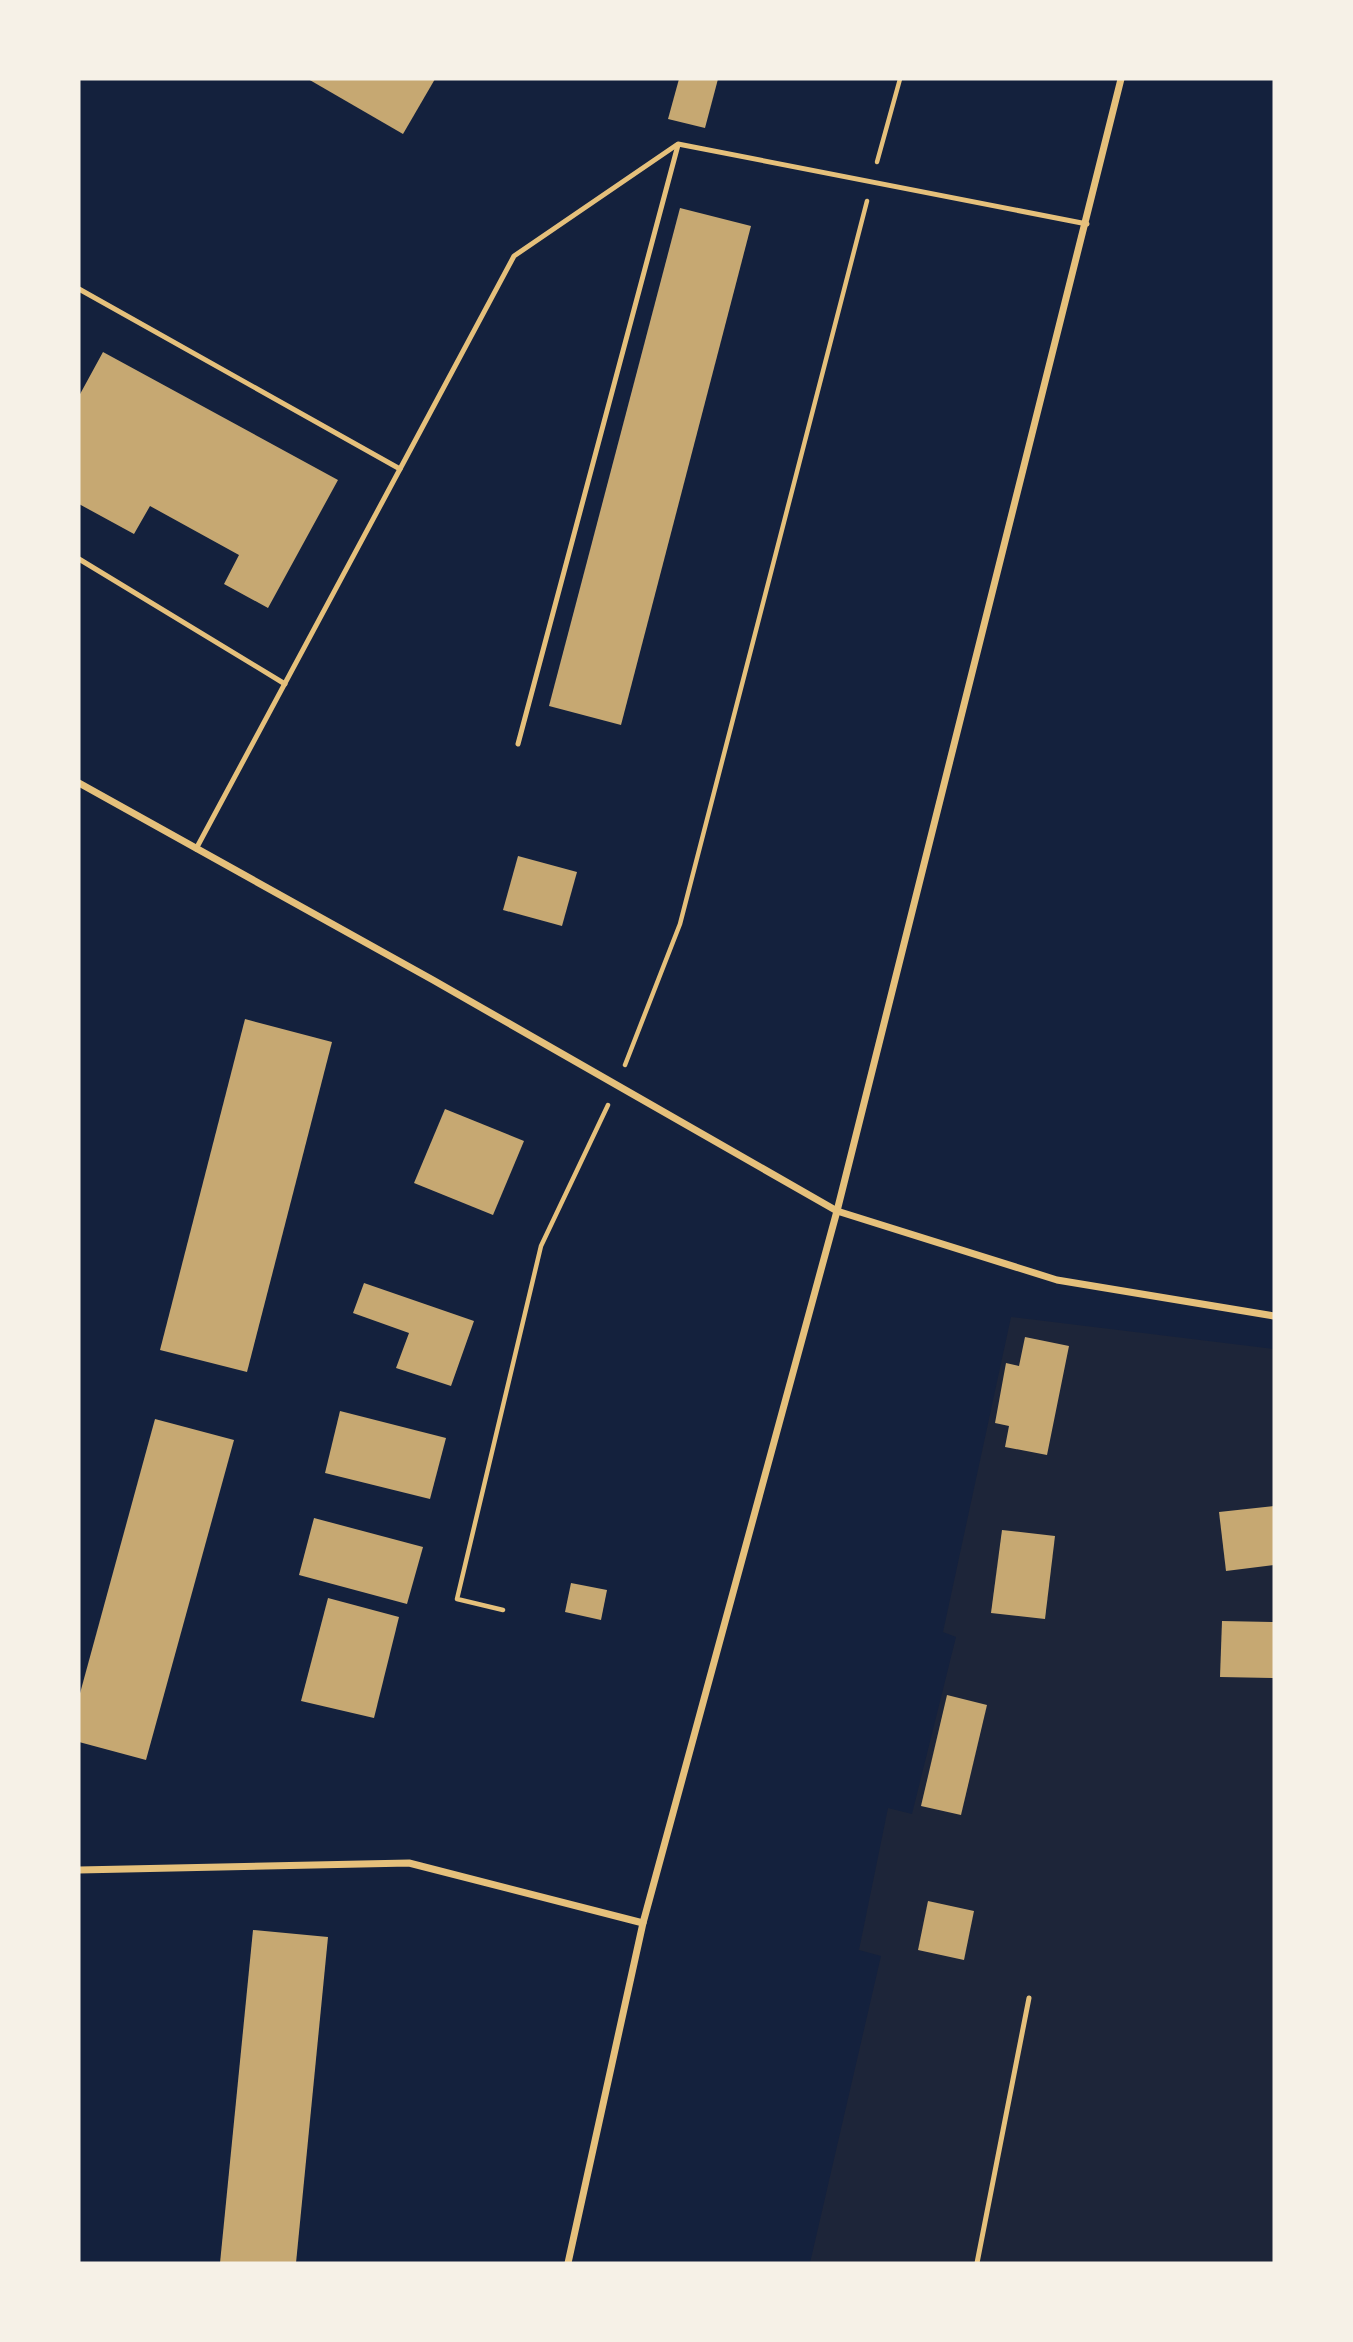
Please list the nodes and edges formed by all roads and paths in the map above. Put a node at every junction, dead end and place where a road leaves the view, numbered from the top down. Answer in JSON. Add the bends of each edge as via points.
{"nodes":[{"id":1,"x":900,"y":79,"type":"edge"},
{"id":2,"x":1122,"y":79,"type":"edge"},
{"id":3,"x":678,"y":145,"type":"junction"},
{"id":4,"x":872,"y":181,"type":"junction"},
{"id":5,"x":1087,"y":224,"type":"junction"},
{"id":6,"x":79,"y":289,"type":"edge"},
{"id":7,"x":400,"y":469,"type":"junction"},
{"id":8,"x":79,"y":559,"type":"edge"},
{"id":9,"x":285,"y":684,"type":"junction"},
{"id":10,"x":518,"y":744,"type":"dead end"},
{"id":11,"x":79,"y":783,"type":"edge"},
{"id":12,"x":197,"y":849,"type":"junction"},
{"id":13,"x":617,"y":1085,"type":"junction"},
{"id":14,"x":837,"y":1211,"type":"junction"},
{"id":15,"x":1274,"y":1316,"type":"edge"},
{"id":16,"x":503,"y":1611,"type":"dead end"},
{"id":17,"x":79,"y":1870,"type":"edge"},
{"id":18,"x":643,"y":1923,"type":"junction"},
{"id":19,"x":1029,"y":1998,"type":"dead end"},
{"id":20,"x":568,"y":2263,"type":"edge"},
{"id":21,"x":977,"y":2263,"type":"edge"}],
"edges":[{"from":1,"to":4,"type":"path"},
{"from":2,"to":5,"type":"street"},
{"from":3,"to":4,"type":"lane"},
{"from":3,"to":7,"type":"lane","via":[[514,256]]},
{"from":3,"to":10,"type":"lane"},
{"from":4,"to":5,"type":"lane"},
{"from":4,"to":13,"type":"path","via":[[680,923]]},
{"from":5,"to":14,"type":"street"},
{"from":6,"to":7,"type":"lane"},
{"from":7,"to":9,"type":"lane"},
{"from":8,"to":9,"type":"lane"},
{"from":9,"to":12,"type":"lane"},
{"from":11,"to":12,"type":"street"},
{"from":12,"to":13,"type":"street"},
{"from":13,"to":14,"type":"street"},
{"from":13,"to":16,"type":"path","via":[[541,1246],[457,1599]]},
{"from":14,"to":15,"type":"street","via":[[1057,1280]]},
{"from":14,"to":18,"type":"street"},
{"from":17,"to":18,"type":"street","via":[[409,1863]]},
{"from":18,"to":20,"type":"street"},
{"from":19,"to":21,"type":"lane"}]}
